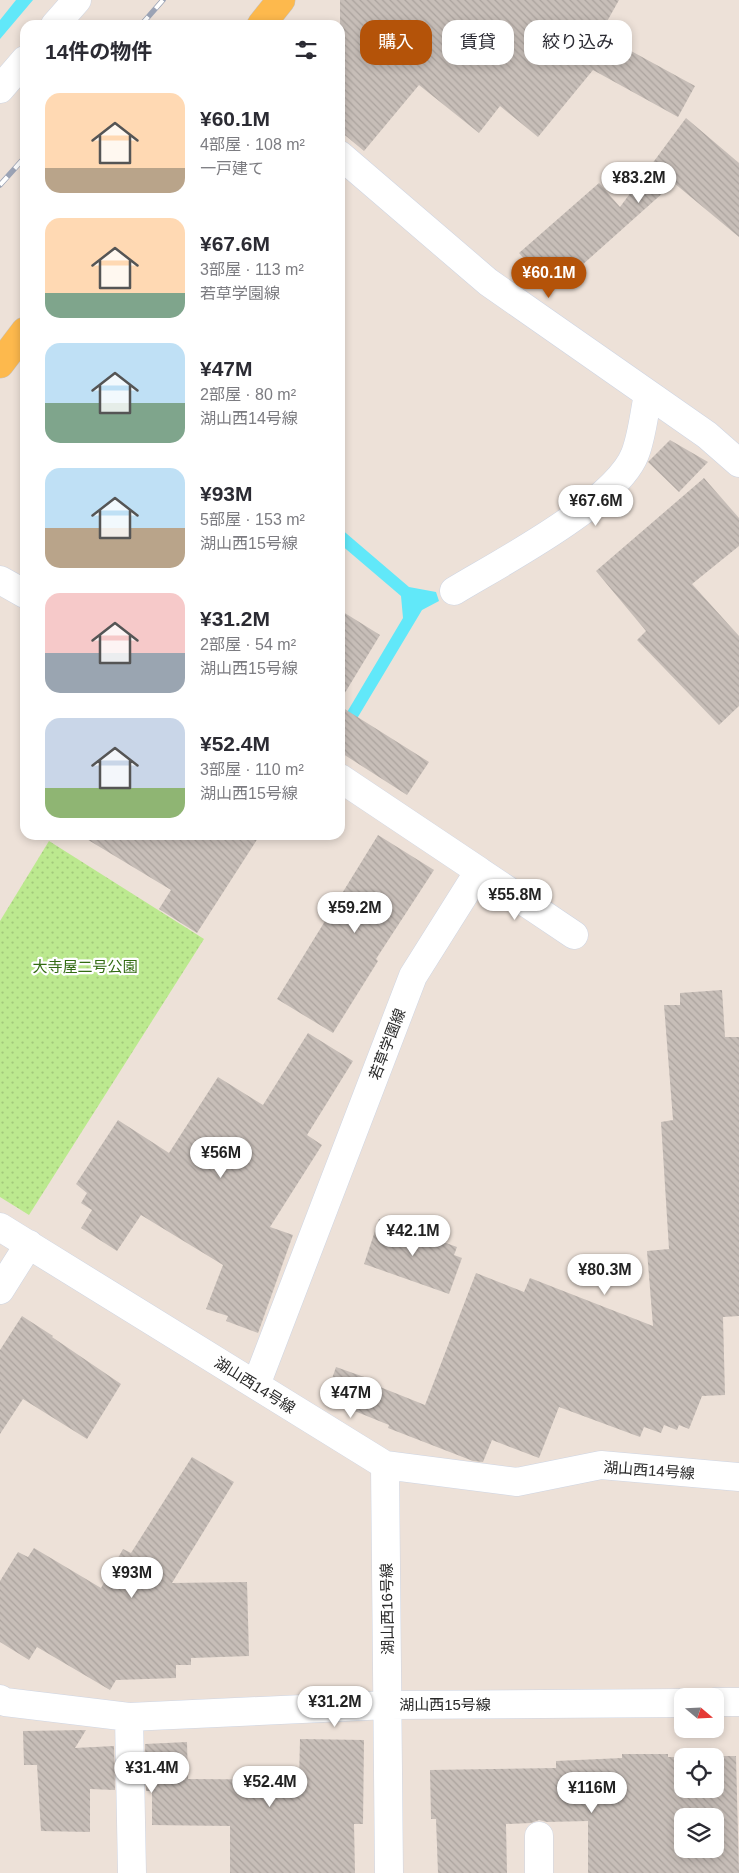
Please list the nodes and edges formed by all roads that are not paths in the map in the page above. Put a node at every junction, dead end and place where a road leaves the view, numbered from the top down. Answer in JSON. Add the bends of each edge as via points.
{"nodes":[{"id":1,"x":77,"y":0,"type":"edge"},
{"id":2,"x":281,"y":0,"type":"edge"},
{"id":3,"x":59,"y":20,"type":"edge"},
{"id":4,"x":265,"y":20,"type":"edge"},
{"id":5,"x":345,"y":159,"type":"edge"},
{"id":6,"x":20,"y":338,"type":"edge"},
{"id":7,"x":0,"y":364,"type":"edge"},
{"id":8,"x":648,"y":395,"type":"junction"},
{"id":9,"x":739,"y":463,"type":"edge"},
{"id":10,"x":0,"y":580,"type":"edge"},
{"id":11,"x":20,"y":591,"type":"edge"},
{"id":12,"x":454,"y":591,"type":"dead end"},
{"id":13,"x":345,"y":781,"type":"edge"},
{"id":14,"x":479,"y":871,"type":"junction"},
{"id":15,"x":574,"y":935,"type":"dead end"},
{"id":16,"x":0,"y":1227,"type":"edge"},
{"id":17,"x":29,"y":1244,"type":"junction"},
{"id":18,"x":0,"y":1290,"type":"edge"},
{"id":19,"x":256,"y":1385,"type":"junction"},
{"id":20,"x":385,"y":1465,"type":"junction"},
{"id":21,"x":739,"y":1477,"type":"edge"},
{"id":22,"x":0,"y":1700,"type":"edge"},
{"id":23,"x":724,"y":1702,"type":"edge"},
{"id":24,"x":739,"y":1702,"type":"edge"},
{"id":25,"x":674,"y":1703,"type":"edge"},
{"id":26,"x":388,"y":1705,"type":"junction"},
{"id":27,"x":129,"y":1717,"type":"junction"},
{"id":28,"x":539,"y":1836,"type":"dead end"},
{"id":29,"x":132,"y":1873,"type":"edge"},
{"id":30,"x":389,"y":1873,"type":"edge"},
{"id":31,"x":539,"y":1873,"type":"edge"}],
"edges":[{"from":1,"to":3,"type":"street"},
{"from":2,"to":4,"type":"main road"},
{"from":5,"to":8,"type":"street","via":[[488,282]]},
{"from":6,"to":7,"type":"main road"},
{"from":8,"to":9,"type":"street","via":[[707,435]]},
{"from":8,"to":12,"type":"street","via":[[635,456],[603,496],[550,533]]},
{"from":10,"to":11,"type":"street"},
{"from":13,"to":14,"type":"street"},
{"from":14,"to":15,"type":"street"},
{"from":14,"to":19,"type":"street","name":"若草学園線","via":[[413,976]]},
{"from":16,"to":17,"type":"street","name":"湖山西14号線"},
{"from":17,"to":18,"type":"street"},
{"from":17,"to":19,"type":"street","name":"湖山西14号線"},
{"from":19,"to":20,"type":"street","name":"湖山西14号線"},
{"from":20,"to":21,"type":"street","name":"湖山西14号線","via":[[516,1482],[601,1465]]},
{"from":20,"to":26,"type":"street","name":"湖山西16号線"},
{"from":22,"to":27,"type":"street","name":"湖山西15号線"},
{"from":23,"to":24,"type":"street"},
{"from":25,"to":26,"type":"street","name":"湖山西15号線"},
{"from":26,"to":27,"type":"street","name":"湖山西15号線"},
{"from":26,"to":30,"type":"street","name":"湖山西16号線"},
{"from":27,"to":29,"type":"street"},
{"from":28,"to":31,"type":"street"}]}
